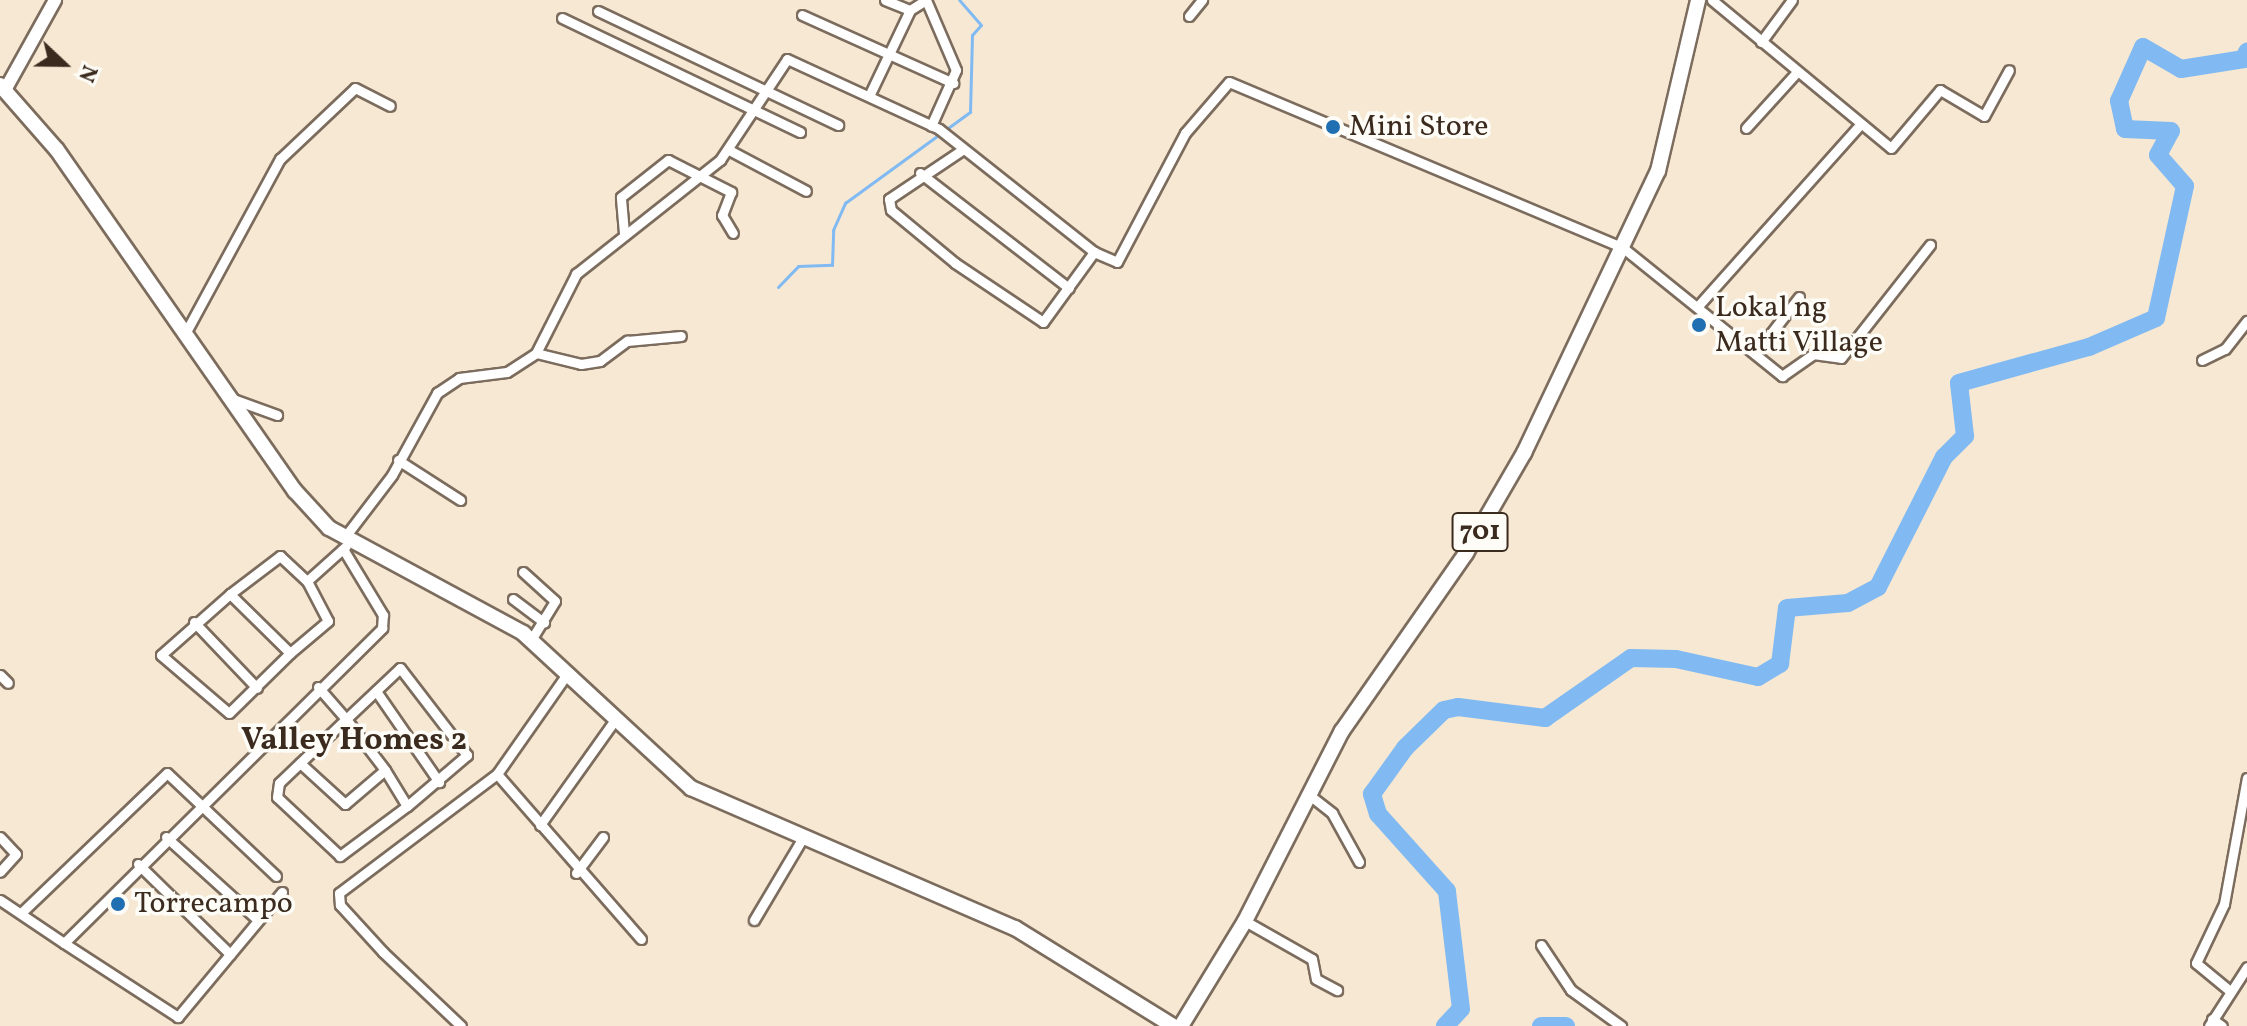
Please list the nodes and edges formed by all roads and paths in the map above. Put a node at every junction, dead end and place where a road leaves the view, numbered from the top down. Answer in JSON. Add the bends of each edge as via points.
{"nodes":[{"id":1,"x":55,"y":0,"type":"edge"},
{"id":2,"x":885,"y":0,"type":"edge"},
{"id":3,"x":926,"y":0,"type":"edge"},
{"id":4,"x":1202,"y":0,"type":"edge"},
{"id":5,"x":1698,"y":0,"type":"edge"},
{"id":6,"x":1712,"y":0,"type":"edge"},
{"id":7,"x":1792,"y":0,"type":"edge"},
{"id":8,"x":910,"y":10,"type":"junction"},
{"id":9,"x":598,"y":11,"type":"dead end"},
{"id":10,"x":802,"y":15,"type":"dead end"},
{"id":11,"x":1189,"y":16,"type":"dead end"},
{"id":12,"x":562,"y":18,"type":"dead end"},
{"id":13,"x":1761,"y":42,"type":"junction"},
{"id":14,"x":888,"y":56,"type":"junction"},
{"id":15,"x":2009,"y":70,"type":"dead end"},
{"id":16,"x":1796,"y":73,"type":"junction"},
{"id":17,"x":953,"y":83,"type":"junction"},
{"id":18,"x":2,"y":88,"type":"edge"},
{"id":19,"x":765,"y":92,"type":"junction"},
{"id":20,"x":869,"y":96,"type":"junction"},
{"id":21,"x":390,"y":106,"type":"dead end"},
{"id":22,"x":756,"y":112,"type":"junction"},
{"id":23,"x":838,"y":125,"type":"dead end"},
{"id":24,"x":1858,"y":127,"type":"junction"},
{"id":25,"x":935,"y":128,"type":"junction"},
{"id":26,"x":1746,"y":128,"type":"dead end"},
{"id":27,"x":800,"y":132,"type":"dead end"},
{"id":28,"x":729,"y":150,"type":"junction"},
{"id":29,"x":962,"y":150,"type":"junction"},
{"id":30,"x":920,"y":173,"type":"junction"},
{"id":31,"x":703,"y":175,"type":"junction"},
{"id":32,"x":806,"y":191,"type":"dead end"},
{"id":33,"x":624,"y":233,"type":"junction"},
{"id":34,"x":733,"y":233,"type":"dead end"},
{"id":35,"x":1930,"y":245,"type":"dead end"},
{"id":36,"x":1622,"y":247,"type":"junction"},
{"id":37,"x":1094,"y":252,"type":"junction"},
{"id":38,"x":1069,"y":288,"type":"junction"},
{"id":39,"x":1799,"y":297,"type":"dead end"},
{"id":40,"x":1698,"y":306,"type":"junction"},
{"id":41,"x":2247,"y":321,"type":"edge"},
{"id":42,"x":187,"y":330,"type":"junction"},
{"id":43,"x":681,"y":336,"type":"dead end"},
{"id":44,"x":536,"y":353,"type":"junction"},
{"id":45,"x":1755,"y":354,"type":"junction"},
{"id":46,"x":2202,"y":360,"type":"dead end"},
{"id":47,"x":233,"y":399,"type":"junction"},
{"id":48,"x":277,"y":415,"type":"dead end"},
{"id":49,"x":398,"y":460,"type":"junction"},
{"id":50,"x":460,"y":500,"type":"dead end"},
{"id":51,"x":346,"y":542,"type":"junction"},
{"id":52,"x":523,"y":572,"type":"dead end"},
{"id":53,"x":307,"y":581,"type":"junction"},
{"id":54,"x":230,"y":594,"type":"junction"},
{"id":55,"x":513,"y":599,"type":"dead end"},
{"id":56,"x":194,"y":622,"type":"junction"},
{"id":57,"x":544,"y":622,"type":"junction"},
{"id":58,"x":531,"y":640,"type":"junction"},
{"id":59,"x":290,"y":653,"type":"junction"},
{"id":60,"x":567,"y":674,"type":"junction"},
{"id":61,"x":318,"y":687,"type":"junction"},
{"id":62,"x":257,"y":688,"type":"junction"},
{"id":63,"x":376,"y":691,"type":"junction"},
{"id":64,"x":346,"y":719,"type":"junction"},
{"id":65,"x":615,"y":720,"type":"junction"},
{"id":66,"x":300,"y":763,"type":"junction"},
{"id":67,"x":385,"y":770,"type":"junction"},
{"id":68,"x":497,"y":774,"type":"junction"},
{"id":69,"x":2247,"y":778,"type":"edge"},
{"id":70,"x":439,"y":782,"type":"junction"},
{"id":71,"x":1308,"y":794,"type":"junction"},
{"id":72,"x":201,"y":802,"type":"junction"},
{"id":73,"x":407,"y":806,"type":"junction"},
{"id":74,"x":540,"y":825,"type":"junction"},
{"id":75,"x":0,"y":837,"type":"edge"},
{"id":76,"x":166,"y":837,"type":"junction"},
{"id":77,"x":603,"y":837,"type":"dead end"},
{"id":78,"x":801,"y":841,"type":"junction"},
{"id":79,"x":1359,"y":862,"type":"dead end"},
{"id":80,"x":138,"y":864,"type":"junction"},
{"id":81,"x":0,"y":872,"type":"edge"},
{"id":82,"x":576,"y":873,"type":"junction"},
{"id":83,"x":276,"y":876,"type":"dead end"},
{"id":84,"x":282,"y":892,"type":"dead end"},
{"id":85,"x":0,"y":900,"type":"edge"},
{"id":86,"x":21,"y":913,"type":"junction"},
{"id":87,"x":258,"y":920,"type":"junction"},
{"id":88,"x":754,"y":920,"type":"dead end"},
{"id":89,"x":1245,"y":921,"type":"junction"},
{"id":90,"x":641,"y":939,"type":"dead end"},
{"id":91,"x":64,"y":943,"type":"junction"},
{"id":92,"x":1541,"y":945,"type":"dead end"},
{"id":93,"x":230,"y":954,"type":"junction"},
{"id":94,"x":2247,"y":967,"type":"edge"},
{"id":95,"x":2243,"y":982,"type":"edge"},
{"id":96,"x":1337,"y":990,"type":"dead end"},
{"id":97,"x":2230,"y":991,"type":"junction"},
{"id":98,"x":2210,"y":1023,"type":"edge"},
{"id":99,"x":461,"y":1026,"type":"edge"},
{"id":100,"x":1173,"y":1026,"type":"edge"},
{"id":101,"x":1181,"y":1026,"type":"edge"},
{"id":102,"x":1621,"y":1026,"type":"edge"},
{"id":103,"x":2222,"y":1026,"type":"edge"}],
"edges":[{"from":1,"to":18,"type":"street"},
{"from":2,"to":8,"type":"street"},
{"from":3,"to":8,"type":"street"},
{"from":3,"to":17,"type":"street","via":[[951,55]]},
{"from":4,"to":11,"type":"street"},
{"from":5,"to":36,"type":"main road","number":"701","via":[[1658,171]]},
{"from":6,"to":13,"type":"street"},
{"from":7,"to":13,"type":"street"},
{"from":8,"to":14,"type":"street"},
{"from":9,"to":19,"type":"street"},
{"from":10,"to":14,"type":"street"},
{"from":12,"to":22,"type":"street"},
{"from":13,"to":16,"type":"street"},
{"from":14,"to":17,"type":"street"},
{"from":14,"to":20,"type":"street"},
{"from":15,"to":24,"type":"street","via":[[1984,116],[1940,90],[1891,148]]},
{"from":16,"to":24,"type":"street"},
{"from":16,"to":26,"type":"street"},
{"from":17,"to":25,"type":"street"},
{"from":18,"to":42,"type":"main road"},
{"from":19,"to":20,"type":"street","via":[[790,59]]},
{"from":19,"to":22,"type":"street"},
{"from":19,"to":23,"type":"street"},
{"from":20,"to":25,"type":"street"},
{"from":21,"to":42,"type":"street","via":[[355,88],[280,159]]},
{"from":22,"to":27,"type":"street"},
{"from":22,"to":28,"type":"street"},
{"from":24,"to":40,"type":"street"},
{"from":25,"to":29,"type":"street"},
{"from":28,"to":31,"type":"street"},
{"from":28,"to":32,"type":"street"},
{"from":29,"to":30,"type":"street"},
{"from":29,"to":37,"type":"street"},
{"from":30,"to":38,"type":"street"},
{"from":30,"to":38,"type":"street","via":[[893,194],[891,210],[955,263],[1035,321],[1050,318]]},
{"from":31,"to":33,"type":"street"},
{"from":31,"to":33,"type":"street","via":[[668,160],[628,186],[619,207]]},
{"from":31,"to":34,"type":"street","via":[[732,194],[722,215]]},
{"from":33,"to":44,"type":"street","via":[[576,274]]},
{"from":35,"to":45,"type":"street","via":[[1841,358],[1813,354],[1788,376]]},
{"from":36,"to":37,"type":"street","via":[[1229,82],[1185,133],[1124,258]]},
{"from":36,"to":40,"type":"street"},
{"from":36,"to":71,"type":"main road","number":"701","via":[[1504,490],[1342,731]]},
{"from":37,"to":38,"type":"street"},
{"from":39,"to":45,"type":"street"},
{"from":40,"to":45,"type":"street"},
{"from":41,"to":46,"type":"street","via":[[2225,349]]},
{"from":42,"to":47,"type":"main road"},
{"from":43,"to":44,"type":"street","via":[[627,341],[600,361],[581,364]]},
{"from":44,"to":49,"type":"street","via":[[507,372],[447,384]]},
{"from":47,"to":48,"type":"street"},
{"from":47,"to":51,"type":"main road","via":[[306,505]]},
{"from":49,"to":50,"type":"street"},
{"from":49,"to":51,"type":"street"},
{"from":51,"to":53,"type":"street"},
{"from":51,"to":58,"type":"main road"},
{"from":51,"to":61,"type":"street","via":[[385,623]]},
{"from":52,"to":57,"type":"street","via":[[555,601]]},
{"from":53,"to":54,"type":"street","via":[[280,556]]},
{"from":53,"to":59,"type":"street","via":[[328,621]]},
{"from":54,"to":56,"type":"street"},
{"from":54,"to":59,"type":"street"},
{"from":55,"to":57,"type":"street"},
{"from":56,"to":62,"type":"street"},
{"from":56,"to":62,"type":"street","via":[[161,655],[223,712],[234,712]]},
{"from":57,"to":58,"type":"street"},
{"from":58,"to":60,"type":"main road"},
{"from":59,"to":62,"type":"street"},
{"from":60,"to":65,"type":"main road"},
{"from":60,"to":68,"type":"street"},
{"from":61,"to":64,"type":"street"},
{"from":61,"to":72,"type":"street"},
{"from":63,"to":64,"type":"street"},
{"from":63,"to":70,"type":"street"},
{"from":63,"to":70,"type":"street","via":[[407,669],[467,755]]},
{"from":64,"to":66,"type":"street"},
{"from":64,"to":67,"type":"street"},
{"from":65,"to":74,"type":"street"},
{"from":65,"to":78,"type":"main road","via":[[697,792]]},
{"from":66,"to":67,"type":"street","via":[[345,804]]},
{"from":66,"to":73,"type":"street","via":[[274,789],[277,797],[340,856]]},
{"from":67,"to":73,"type":"street"},
{"from":68,"to":74,"type":"street"},
{"from":68,"to":99,"type":"street","via":[[396,843],[347,882],[338,899]]},
{"from":69,"to":97,"type":"street","via":[[2224,904],[2196,963]]},
{"from":70,"to":73,"type":"street"},
{"from":71,"to":79,"type":"street","via":[[1332,813]]},
{"from":71,"to":89,"type":"main road","number":"701"},
{"from":72,"to":76,"type":"street"},
{"from":72,"to":83,"type":"street"},
{"from":72,"to":86,"type":"street","via":[[167,773]]},
{"from":74,"to":82,"type":"street"},
{"from":75,"to":81,"type":"street","via":[[16,854]]},
{"from":76,"to":80,"type":"street"},
{"from":76,"to":87,"type":"street"},
{"from":77,"to":82,"type":"street"},
{"from":78,"to":88,"type":"street"},
{"from":78,"to":100,"type":"main road","via":[[1015,928]]},
{"from":80,"to":91,"type":"street"},
{"from":80,"to":93,"type":"street"},
{"from":82,"to":90,"type":"street"},
{"from":84,"to":87,"type":"street"},
{"from":85,"to":86,"type":"street"},
{"from":86,"to":91,"type":"street"},
{"from":87,"to":93,"type":"street"},
{"from":89,"to":96,"type":"street","via":[[1312,959],[1316,979]]},
{"from":89,"to":101,"type":"main road","number":"701"},
{"from":91,"to":93,"type":"street","via":[[178,1017]]},
{"from":92,"to":102,"type":"street","via":[[1571,990]]},
{"from":94,"to":95,"type":"street"},
{"from":95,"to":97,"type":"street"},
{"from":97,"to":98,"type":"street"},
{"from":98,"to":103,"type":"street"}]}
